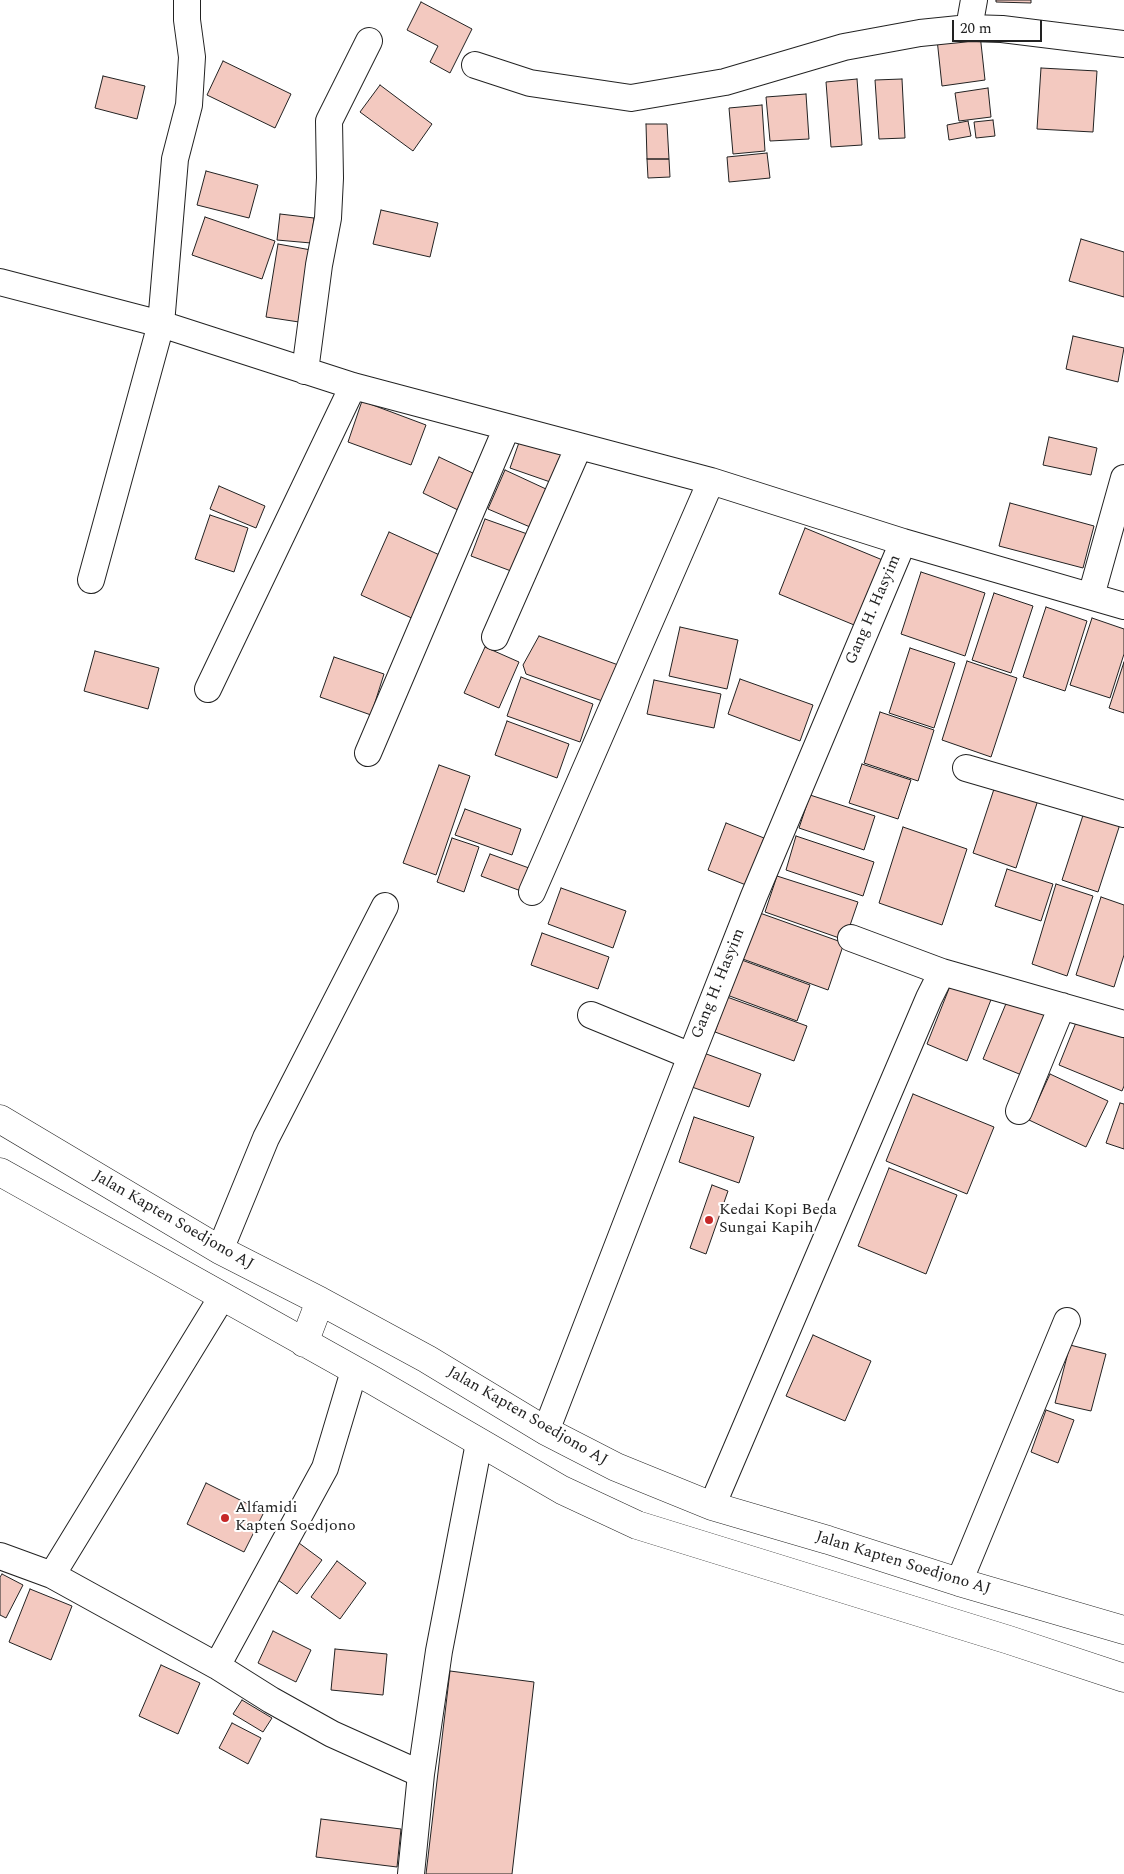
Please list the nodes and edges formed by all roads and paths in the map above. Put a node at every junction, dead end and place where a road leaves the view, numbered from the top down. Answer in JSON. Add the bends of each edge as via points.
{"nodes":[{"id":1,"x":187,"y":0,"type":"edge"},
{"id":2,"x":974,"y":0,"type":"edge"},
{"id":3,"x":969,"y":28,"type":"junction"},
{"id":4,"x":369,"y":41,"type":"dead end"},
{"id":5,"x":1124,"y":44,"type":"edge"},
{"id":6,"x":475,"y":65,"type":"dead end"},
{"id":7,"x":0,"y":282,"type":"edge"},
{"id":8,"x":160,"y":324,"type":"junction"},
{"id":9,"x":305,"y":371,"type":"junction"},
{"id":10,"x":353,"y":386,"type":"junction"},
{"id":11,"x":507,"y":427,"type":"junction"},
{"id":12,"x":579,"y":446,"type":"junction"},
{"id":13,"x":1124,"y":478,"type":"edge"},
{"id":14,"x":711,"y":481,"type":"junction"},
{"id":15,"x":903,"y":542,"type":"junction"},
{"id":16,"x":92,"y":580,"type":"dead end"},
{"id":17,"x":1091,"y":596,"type":"junction"},
{"id":18,"x":1124,"y":606,"type":"edge"},
{"id":19,"x":495,"y":637,"type":"dead end"},
{"id":20,"x":208,"y":689,"type":"dead end"},
{"id":21,"x":368,"y":753,"type":"dead end"},
{"id":22,"x":966,"y":768,"type":"dead end"},
{"id":23,"x":1124,"y":814,"type":"edge"},
{"id":24,"x":532,"y":892,"type":"dead end"},
{"id":25,"x":385,"y":906,"type":"dead end"},
{"id":26,"x":852,"y":938,"type":"dead end"},
{"id":27,"x":942,"y":972,"type":"junction"},
{"id":28,"x":1062,"y":1006,"type":"junction"},
{"id":29,"x":591,"y":1015,"type":"dead end"},
{"id":30,"x":1124,"y":1024,"type":"edge"},
{"id":31,"x":691,"y":1056,"type":"junction"},
{"id":32,"x":1019,"y":1111,"type":"dead end"},
{"id":33,"x":0,"y":1119,"type":"edge"},
{"id":34,"x":0,"y":1172,"type":"edge"},
{"id":35,"x":220,"y":1250,"type":"junction"},
{"id":36,"x":222,"y":1297,"type":"junction"},
{"id":37,"x":320,"y":1301,"type":"junction"},
{"id":38,"x":1067,"y":1321,"type":"dead end"},
{"id":39,"x":304,"y":1343,"type":"junction"},
{"id":40,"x":354,"y":1371,"type":"junction"},
{"id":41,"x":546,"y":1431,"type":"junction"},
{"id":42,"x":479,"y":1443,"type":"junction"},
{"id":43,"x":712,"y":1506,"type":"junction"},
{"id":44,"x":0,"y":1556,"type":"edge"},
{"id":45,"x":52,"y":1576,"type":"junction"},
{"id":46,"x":959,"y":1582,"type":"junction"},
{"id":47,"x":1124,"y":1630,"type":"edge"},
{"id":48,"x":217,"y":1666,"type":"junction"},
{"id":49,"x":1124,"y":1678,"type":"edge"},
{"id":50,"x":421,"y":1774,"type":"junction"},
{"id":51,"x":411,"y":1874,"type":"edge"}],
"edges":[{"from":1,"to":8,"type":"street","via":[[192,57],[188,105],[175,159]]},
{"from":2,"to":3,"type":"street"},
{"from":3,"to":5,"type":"street"},
{"from":3,"to":6,"type":"street","via":[[844,47],[725,82],[631,98],[530,83]]},
{"from":4,"to":9,"type":"street","via":[[329,121],[328,218]]},
{"from":7,"to":8,"type":"street"},
{"from":8,"to":9,"type":"street"},
{"from":8,"to":16,"type":"street"},
{"from":9,"to":10,"type":"street"},
{"from":10,"to":11,"type":"street"},
{"from":10,"to":20,"type":"street"},
{"from":11,"to":12,"type":"street"},
{"from":11,"to":21,"type":"street"},
{"from":12,"to":14,"type":"street"},
{"from":12,"to":19,"type":"street"},
{"from":13,"to":17,"type":"street"},
{"from":14,"to":15,"type":"street"},
{"from":14,"to":24,"type":"street"},
{"from":15,"to":17,"type":"street"},
{"from":15,"to":31,"type":"street","name":"Gang H. Hasyim"},
{"from":17,"to":18,"type":"street"},
{"from":22,"to":23,"type":"street"},
{"from":25,"to":35,"type":"street","via":[[266,1138]]},
{"from":26,"to":27,"type":"street"},
{"from":27,"to":28,"type":"street"},
{"from":27,"to":43,"type":"street"},
{"from":28,"to":30,"type":"street"},
{"from":28,"to":32,"type":"street"},
{"from":29,"to":31,"type":"street"},
{"from":31,"to":41,"type":"street","name":"Gang H. Hasyim"},
{"from":33,"to":35,"type":"main road","name":"Jalan Kapten Soedjono AJ"},
{"from":34,"to":36,"type":"main road"},
{"from":35,"to":37,"type":"main road","name":"Jalan Kapten Soedjono AJ"},
{"from":36,"to":39,"type":"main road"},
{"from":36,"to":45,"type":"street"},
{"from":37,"to":39,"type":"main road"},
{"from":37,"to":41,"type":"main road","name":"Jalan Kapten Soedjono AJ","via":[[427,1358]]},
{"from":38,"to":46,"type":"street"},
{"from":39,"to":40,"type":"main road"},
{"from":40,"to":42,"type":"main road"},
{"from":40,"to":48,"type":"street","via":[[325,1468]]},
{"from":41,"to":43,"type":"main road","name":"Jalan Kapten Soedjono AJ","via":[[616,1467]]},
{"from":42,"to":49,"type":"main road","via":[[562,1490],[638,1525]]},
{"from":42,"to":50,"type":"street","via":[[439,1651]]},
{"from":43,"to":46,"type":"main road","name":"Jalan Kapten Soedjono AJ"},
{"from":44,"to":45,"type":"street"},
{"from":45,"to":48,"type":"street"},
{"from":46,"to":47,"type":"main road","name":"Jalan Kapten Soedjono AJ"},
{"from":48,"to":50,"type":"street","via":[[332,1734]]},
{"from":50,"to":51,"type":"street"}]}
